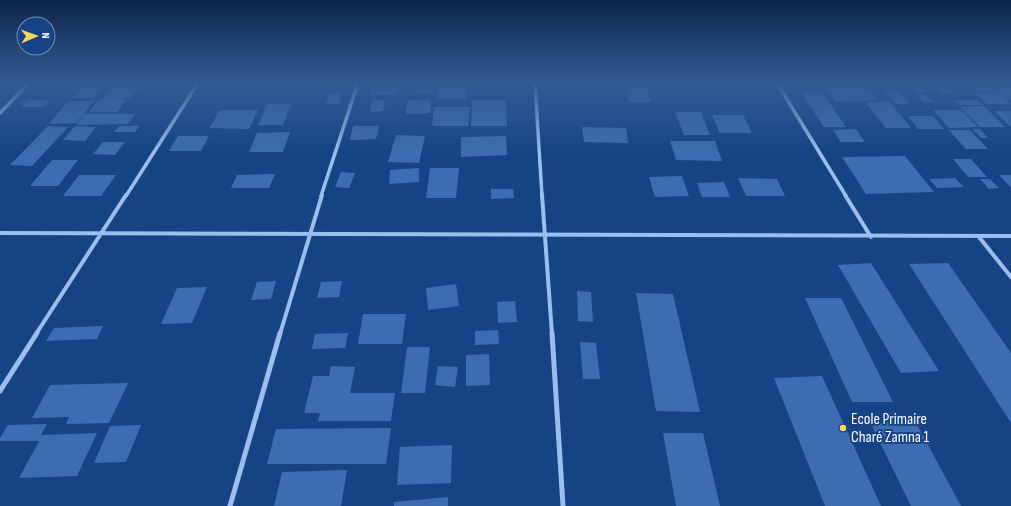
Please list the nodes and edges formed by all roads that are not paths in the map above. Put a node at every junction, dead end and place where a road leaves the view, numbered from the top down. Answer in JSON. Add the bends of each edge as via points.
{"nodes":[{"id":1,"x":183,"y":107,"type":"edge"},
{"id":2,"x":350,"y":107,"type":"edge"},
{"id":3,"x":537,"y":107,"type":"edge"},
{"id":4,"x":791,"y":107,"type":"edge"},
{"id":5,"x":0,"y":233,"type":"edge"},
{"id":6,"x":102,"y":233,"type":"junction"},
{"id":7,"x":309,"y":234,"type":"junction"},
{"id":8,"x":545,"y":235,"type":"junction"},
{"id":9,"x":1011,"y":236,"type":"edge"},
{"id":10,"x":871,"y":237,"type":"junction"},
{"id":11,"x":980,"y":237,"type":"junction"},
{"id":12,"x":1011,"y":277,"type":"edge"},
{"id":13,"x":0,"y":391,"type":"edge"},
{"id":14,"x":230,"y":506,"type":"edge"},
{"id":15,"x":563,"y":506,"type":"edge"}],
"edges":[{"from":1,"to":6,"type":"street"},
{"from":2,"to":7,"type":"street"},
{"from":3,"to":8,"type":"street"},
{"from":4,"to":10,"type":"street"},
{"from":5,"to":6,"type":"street"},
{"from":6,"to":7,"type":"street"},
{"from":6,"to":13,"type":"street"},
{"from":7,"to":8,"type":"street"},
{"from":7,"to":14,"type":"street"},
{"from":8,"to":10,"type":"street"},
{"from":8,"to":15,"type":"street"},
{"from":9,"to":11,"type":"street"},
{"from":10,"to":11,"type":"street"},
{"from":11,"to":12,"type":"street"}]}
